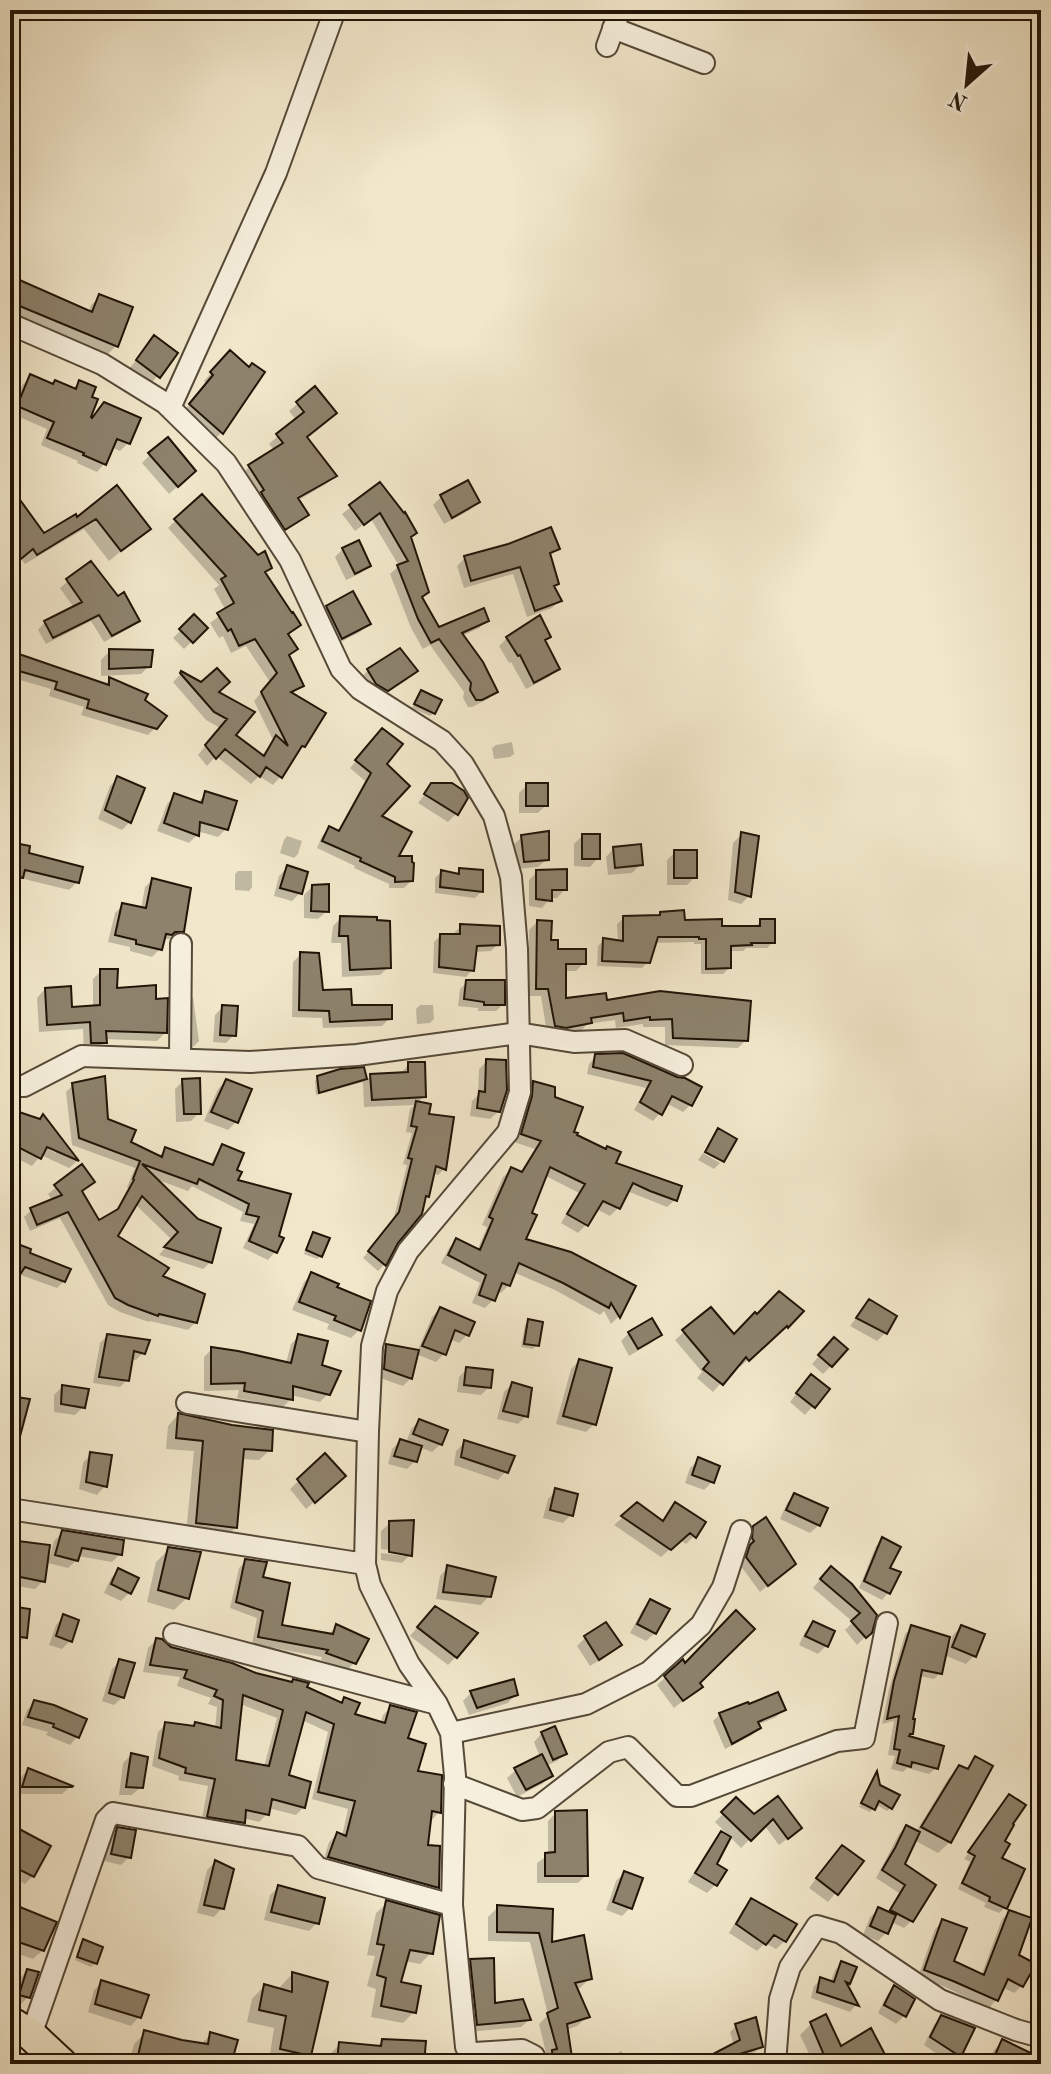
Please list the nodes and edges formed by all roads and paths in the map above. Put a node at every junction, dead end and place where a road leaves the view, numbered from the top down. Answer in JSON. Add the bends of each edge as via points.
{"nodes":[{"id":1,"x":335,"y":10,"type":"edge"},
{"id":2,"x":613,"y":28,"type":"edge"},
{"id":3,"x":704,"y":63,"type":"dead end"},
{"id":4,"x":10,"y":324,"type":"edge"},
{"id":5,"x":170,"y":408,"type":"junction"},
{"id":6,"x":181,"y":944,"type":"dead end"},
{"id":7,"x":518,"y":1033,"type":"junction"},
{"id":8,"x":180,"y":1058,"type":"junction"},
{"id":9,"x":682,"y":1065,"type":"dead end"},
{"id":10,"x":10,"y":1086,"type":"edge"},
{"id":11,"x":187,"y":1403,"type":"dead end"},
{"id":12,"x":368,"y":1432,"type":"junction"},
{"id":13,"x":10,"y":1509,"type":"edge"},
{"id":14,"x":741,"y":1531,"type":"dead end"},
{"id":15,"x":365,"y":1564,"type":"junction"},
{"id":16,"x":887,"y":1623,"type":"dead end"},
{"id":17,"x":174,"y":1634,"type":"dead end"},
{"id":18,"x":437,"y":1704,"type":"junction"},
{"id":19,"x":451,"y":1733,"type":"junction"},
{"id":20,"x":454,"y":1784,"type":"junction"},
{"id":21,"x":452,"y":1905,"type":"junction"},
{"id":22,"x":21,"y":2029,"type":"edge"},
{"id":23,"x":1041,"y":2037,"type":"edge"},
{"id":24,"x":62,"y":2064,"type":"edge"},
{"id":25,"x":537,"y":2064,"type":"edge"},
{"id":26,"x":775,"y":2064,"type":"edge"}],
"edges":[{"from":1,"to":5,"type":"street","via":[[276,173]]},
{"from":2,"to":3,"type":"street"},
{"from":4,"to":5,"type":"street","via":[[102,364]]},
{"from":5,"to":7,"type":"street","via":[[226,463],[261,514],[290,560],[341,669],[360,689],[442,741],[463,764],[494,816],[511,877]]},
{"from":6,"to":8,"type":"street"},
{"from":7,"to":8,"type":"street","via":[[357,1055],[250,1062]]},
{"from":7,"to":9,"type":"street","via":[[574,1042],[625,1040]]},
{"from":7,"to":12,"type":"street","via":[[520,1092],[508,1132],[408,1251],[387,1291],[372,1346]]},
{"from":8,"to":10,"type":"street","via":[[82,1056],[24,1086]]},
{"from":11,"to":12,"type":"street"},
{"from":12,"to":15,"type":"street"},
{"from":13,"to":15,"type":"street"},
{"from":14,"to":19,"type":"street","via":[[723,1587],[701,1625],[649,1672],[586,1704]]},
{"from":15,"to":18,"type":"street","via":[[409,1664]]},
{"from":16,"to":20,"type":"street","via":[[864,1738],[837,1741],[691,1796],[677,1796],[628,1747],[609,1752],[537,1808],[522,1810]]},
{"from":17,"to":18,"type":"street"},
{"from":18,"to":19,"type":"street"},
{"from":19,"to":20,"type":"street"},
{"from":20,"to":21,"type":"street"},
{"from":21,"to":22,"type":"street","via":[[318,1868],[298,1846],[113,1813]]},
{"from":21,"to":25,"type":"street","via":[[466,2047],[475,2053],[522,2050]]},
{"from":22,"to":24,"type":"main road"},
{"from":23,"to":26,"type":"street","via":[[940,2000],[841,1933],[817,1926],[790,1967],[780,1999]]}]}
